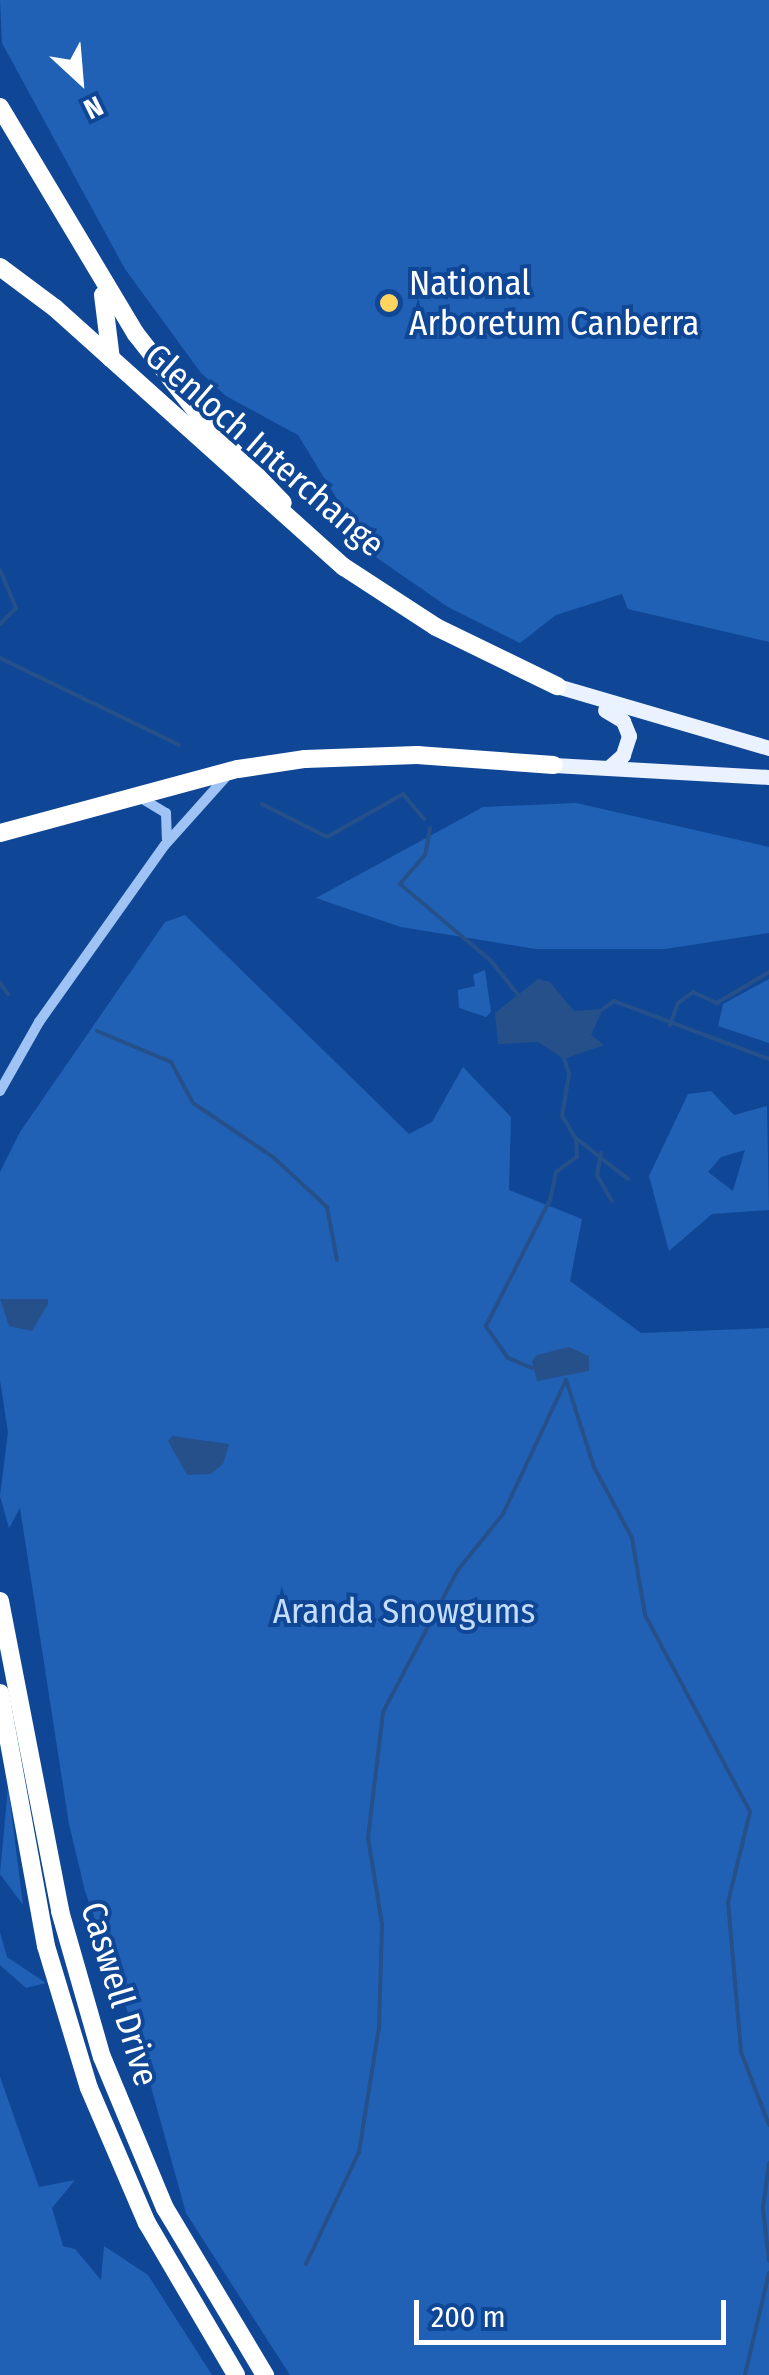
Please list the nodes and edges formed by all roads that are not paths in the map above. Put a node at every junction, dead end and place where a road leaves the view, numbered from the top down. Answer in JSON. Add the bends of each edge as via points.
{"nodes":[{"id":1,"x":0,"y":106,"type":"edge"},
{"id":2,"x":0,"y":267,"type":"edge"},
{"id":3,"x":95,"y":276,"type":"junction"},
{"id":4,"x":111,"y":359,"type":"junction"},
{"id":5,"x":436,"y":627,"type":"junction"},
{"id":6,"x":556,"y":686,"type":"junction"},
{"id":7,"x":769,"y":748,"type":"edge"},
{"id":8,"x":554,"y":764,"type":"joint"},
{"id":9,"x":608,"y":768,"type":"junction"},
{"id":10,"x":238,"y":769,"type":"junction"},
{"id":11,"x":769,"y":777,"type":"edge"},
{"id":12,"x":135,"y":798,"type":"junction"},
{"id":13,"x":0,"y":833,"type":"edge"},
{"id":14,"x":165,"y":845,"type":"junction"},
{"id":15,"x":0,"y":1091,"type":"edge"},
{"id":16,"x":0,"y":1601,"type":"edge"},
{"id":17,"x":0,"y":1693,"type":"edge"},
{"id":18,"x":236,"y":2375,"type":"edge"},
{"id":19,"x":265,"y":2375,"type":"edge"}],
"edges":[{"from":1,"to":3,"type":"highway"},
{"from":2,"to":4,"type":"highway","name":"Glenloch Interchange"},
{"from":3,"to":4,"type":"highway","via":[[110,316]]},
{"from":3,"to":5,"type":"highway","via":[[234,455],[326,542]]},
{"from":4,"to":5,"type":"highway","name":"Glenloch Interchange","via":[[300,533]]},
{"from":5,"to":6,"type":"highway","name":"Glenloch Interchange"},
{"from":6,"to":7,"type":"main road"},
{"from":6,"to":9,"type":"main road","via":[[626,726],[625,752]]},
{"from":8,"to":9,"type":"main road"},
{"from":8,"to":10,"type":"highway","via":[[340,755]]},
{"from":9,"to":11,"type":"main road"},
{"from":10,"to":12,"type":"highway"},
{"from":10,"to":14,"type":"street","via":[[206,794]]},
{"from":12,"to":13,"type":"highway"},
{"from":12,"to":14,"type":"street","via":[[154,800],[166,813]]},
{"from":14,"to":15,"type":"street","via":[[40,1022]]},
{"from":16,"to":19,"type":"highway","name":"Caswell Drive","via":[[60,1911],[96,2041],[166,2208]]},
{"from":17,"to":18,"type":"highway","name":"Caswell Drive","via":[[46,1946],[89,2088],[147,2223]]}]}
